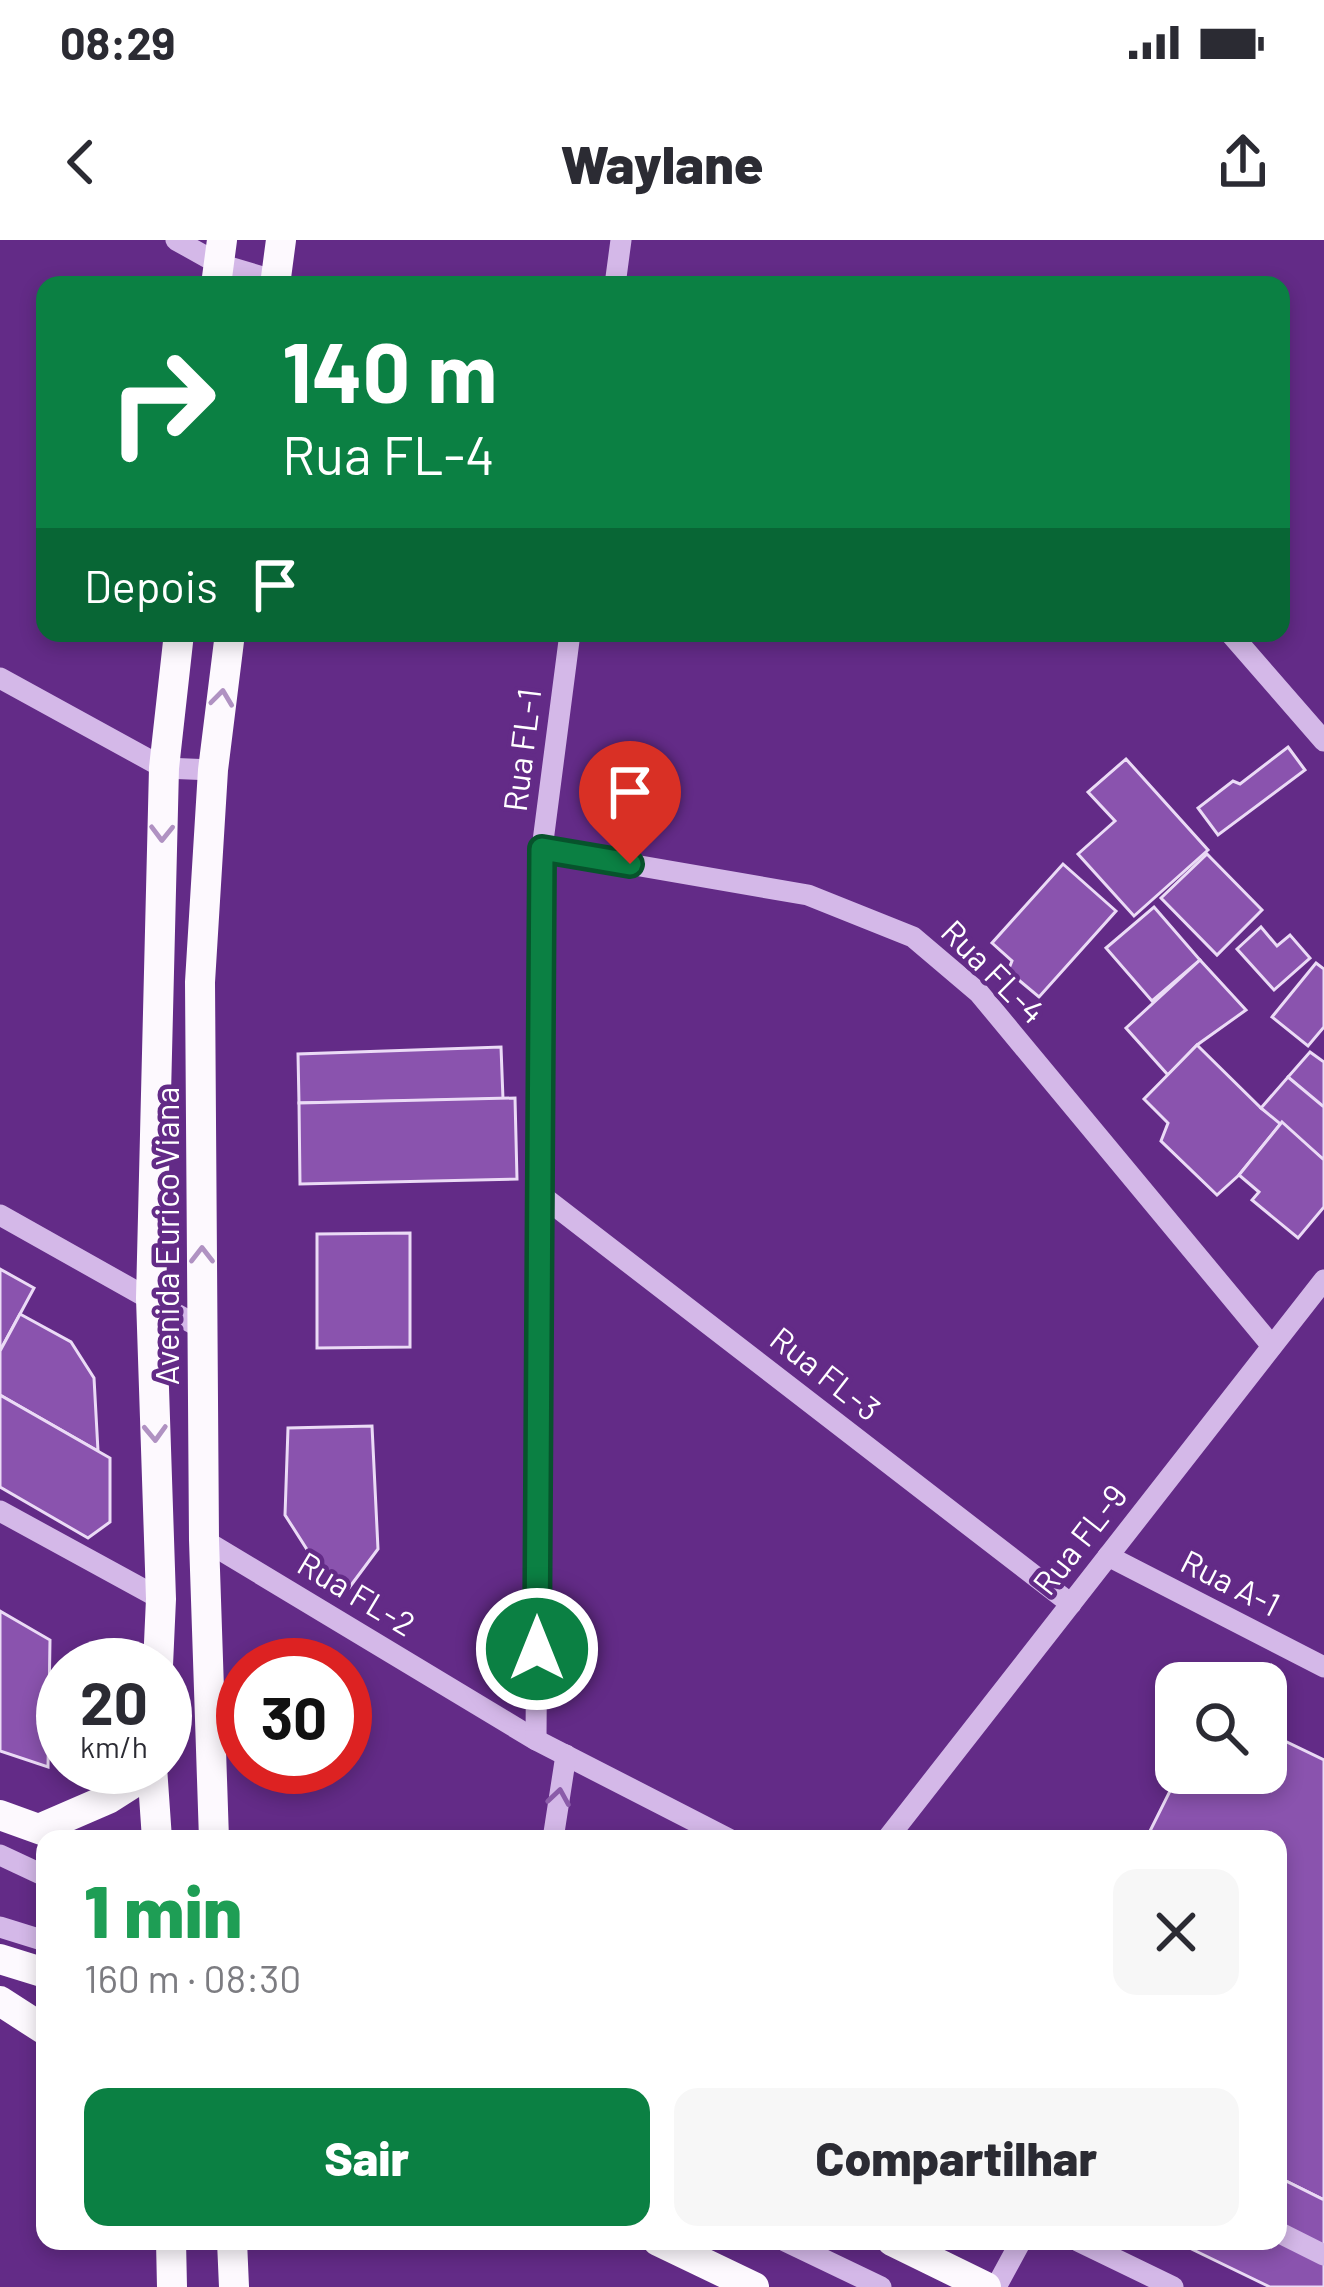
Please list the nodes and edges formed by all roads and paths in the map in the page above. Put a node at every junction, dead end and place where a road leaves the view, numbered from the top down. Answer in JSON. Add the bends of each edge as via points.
{"nodes":[{"id":1,"x":176,"y":240,"type":"edge"},
{"id":2,"x":281,"y":240,"type":"edge"},
{"id":3,"x":621,"y":240,"type":"edge"},
{"id":4,"x":219,"y":263,"type":"edge"},
{"id":5,"x":255,"y":276,"type":"edge"},
{"id":6,"x":276,"y":276,"type":"edge"},
{"id":7,"x":616,"y":276,"type":"edge"},
{"id":8,"x":178,"y":642,"type":"edge"},
{"id":9,"x":229,"y":642,"type":"edge"},
{"id":10,"x":569,"y":642,"type":"edge"},
{"id":11,"x":1238,"y":642,"type":"edge"},
{"id":12,"x":0,"y":678,"type":"edge"},
{"id":13,"x":1324,"y":741,"type":"edge"},
{"id":14,"x":164,"y":768,"type":"junction"},
{"id":15,"x":212,"y":770,"type":"junction"},
{"id":16,"x":542,"y":849,"type":"junction"},
{"id":17,"x":541,"y":1195,"type":"junction"},
{"id":18,"x":0,"y":1215,"type":"edge"},
{"id":19,"x":1324,"y":1280,"type":"edge"},
{"id":20,"x":151,"y":1298,"type":"junction"},
{"id":21,"x":202,"y":1329,"type":"junction"},
{"id":22,"x":1272,"y":1346,"type":"junction"},
{"id":23,"x":0,"y":1511,"type":"edge"},
{"id":24,"x":204,"y":1540,"type":"junction"},
{"id":25,"x":1108,"y":1556,"type":"junction"},
{"id":26,"x":161,"y":1599,"type":"junction"},
{"id":27,"x":1070,"y":1604,"type":"junction"},
{"id":28,"x":159,"y":1638,"type":"edge"},
{"id":29,"x":1324,"y":1666,"type":"edge"},
{"id":30,"x":536,"y":1740,"type":"junction"},
{"id":31,"x":566,"y":1755,"type":"junction"},
{"id":32,"x":115,"y":1794,"type":"edge"},
{"id":33,"x":154,"y":1794,"type":"edge"},
{"id":34,"x":0,"y":1815,"type":"edge"},
{"id":35,"x":43,"y":1830,"type":"edge"},
{"id":36,"x":57,"y":1830,"type":"edge"},
{"id":37,"x":156,"y":1830,"type":"edge"},
{"id":38,"x":215,"y":1830,"type":"edge"},
{"id":39,"x":554,"y":1830,"type":"edge"},
{"id":40,"x":712,"y":1830,"type":"edge"},
{"id":41,"x":894,"y":1830,"type":"edge"},
{"id":42,"x":0,"y":1855,"type":"edge"},
{"id":43,"x":36,"y":1872,"type":"edge"},
{"id":44,"x":0,"y":1927,"type":"edge"},
{"id":45,"x":36,"y":1938,"type":"edge"},
{"id":46,"x":0,"y":1959,"type":"edge"},
{"id":47,"x":36,"y":1970,"type":"edge"},
{"id":48,"x":0,"y":2001,"type":"edge"},
{"id":49,"x":36,"y":2024,"type":"edge"},
{"id":50,"x":1287,"y":2236,"type":"edge"},
{"id":51,"x":171,"y":2250,"type":"edge"},
{"id":52,"x":232,"y":2250,"type":"edge"},
{"id":53,"x":677,"y":2250,"type":"edge"},
{"id":54,"x":804,"y":2250,"type":"edge"},
{"id":55,"x":910,"y":2250,"type":"edge"},
{"id":56,"x":1017,"y":2250,"type":"edge"},
{"id":57,"x":1097,"y":2250,"type":"edge"},
{"id":58,"x":1324,"y":2255,"type":"edge"},
{"id":59,"x":172,"y":2287,"type":"edge"},
{"id":60,"x":234,"y":2287,"type":"edge"},
{"id":61,"x":754,"y":2287,"type":"edge"},
{"id":62,"x":881,"y":2287,"type":"edge"},
{"id":63,"x":986,"y":2287,"type":"edge"},
{"id":64,"x":996,"y":2287,"type":"edge"},
{"id":65,"x":1173,"y":2287,"type":"edge"}],
"edges":[{"from":1,"to":4,"type":"street"},
{"from":2,"to":6,"type":"main road"},
{"from":3,"to":7,"type":"street"},
{"from":4,"to":5,"type":"street"},
{"from":8,"to":14,"type":"main road","name":"Avenida Eurico Viana"},
{"from":15,"to":9,"type":"main road","name":"Avenida Eurico Viana","one_way":true},
{"from":10,"to":16,"type":"street","name":"Rua FL-1"},
{"from":11,"to":13,"type":"street"},
{"from":12,"to":14,"type":"street"},
{"from":14,"to":15,"type":"street"},
{"from":14,"to":20,"type":"main road","name":"Avenida Eurico Viana","one_way":true},
{"from":21,"to":15,"type":"main road","name":"Avenida Eurico Viana","one_way":true,"via":[[200,982]]},
{"from":16,"to":17,"type":"street","name":"Rua FL-1"},
{"from":16,"to":22,"type":"street","name":"Rua FL-4","via":[[808,895],[913,937],[980,993]]},
{"from":17,"to":27,"type":"street","name":"Rua FL-3"},
{"from":17,"to":30,"type":"street","name":"Rua FL-1"},
{"from":18,"to":20,"type":"street"},
{"from":19,"to":22,"type":"street","name":"Rua FL-9"},
{"from":20,"to":21,"type":"street"},
{"from":20,"to":26,"type":"main road","name":"Avenida Eurico Viana","one_way":true},
{"from":21,"to":24,"type":"main road","name":"Avenida Eurico Viana"},
{"from":22,"to":25,"type":"street","name":"Rua FL-9"},
{"from":23,"to":26,"type":"street"},
{"from":24,"to":30,"type":"street","name":"Rua FL-2"},
{"from":24,"to":38,"type":"main road","name":"Avenida Eurico Viana"},
{"from":25,"to":27,"type":"street","name":"Rua FL-9"},
{"from":25,"to":29,"type":"street","name":"Rua A-1"},
{"from":26,"to":28,"type":"main road","name":"Avenida Eurico Viana"},
{"from":27,"to":41,"type":"street","name":"Rua FL-9"},
{"from":30,"to":31,"type":"street","name":"Rua FL-2"},
{"from":39,"to":31,"type":"street","one_way":true},
{"from":31,"to":40,"type":"street","name":"Rua FL-2"},
{"from":32,"to":36,"type":"main road"},
{"from":33,"to":37,"type":"main road"},
{"from":34,"to":35,"type":"main road"},
{"from":42,"to":43,"type":"street"},
{"from":44,"to":45,"type":"street"},
{"from":46,"to":47,"type":"main road"},
{"from":48,"to":49,"type":"main road"},
{"from":50,"to":58,"type":"street"},
{"from":51,"to":59,"type":"main road"},
{"from":52,"to":60,"type":"main road"},
{"from":53,"to":61,"type":"main road"},
{"from":54,"to":62,"type":"street"},
{"from":55,"to":63,"type":"main road"},
{"from":56,"to":64,"type":"street"},
{"from":57,"to":65,"type":"street"}]}
